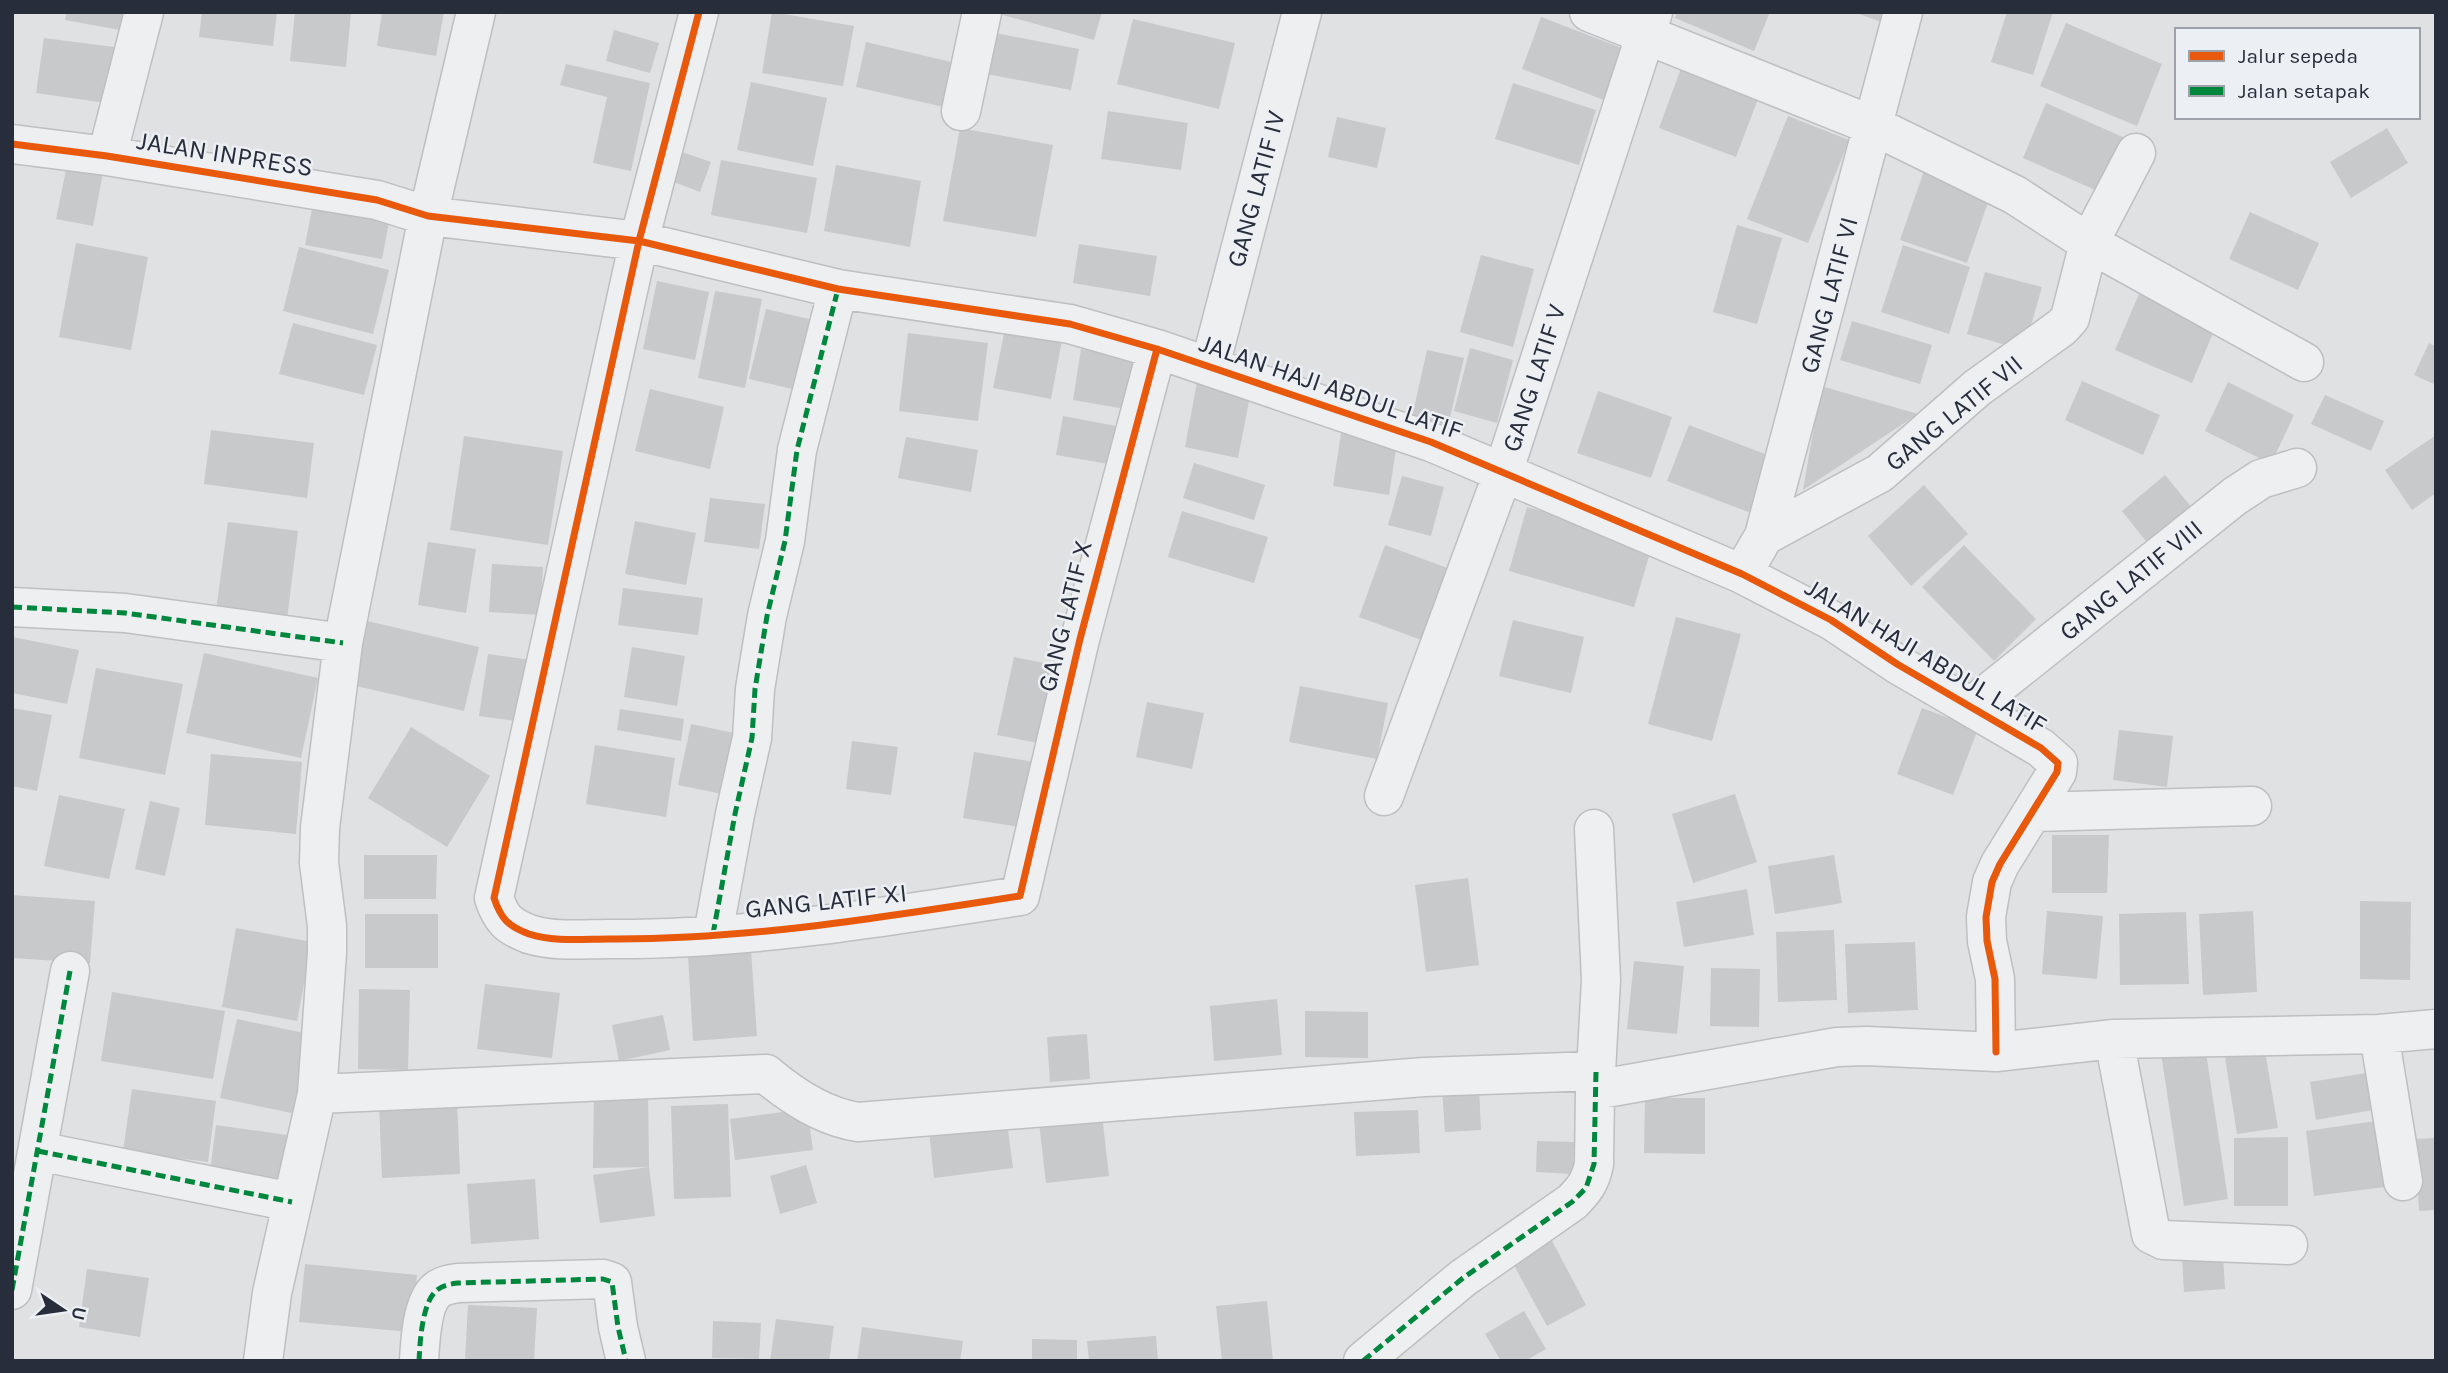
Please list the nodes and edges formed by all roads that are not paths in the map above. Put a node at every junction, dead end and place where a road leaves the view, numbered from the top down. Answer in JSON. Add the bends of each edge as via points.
{"nodes":[{"id":1,"x":144,"y":12,"type":"edge"},
{"id":2,"x":476,"y":12,"type":"edge"},
{"id":3,"x":699,"y":12,"type":"edge"},
{"id":4,"x":982,"y":12,"type":"edge"},
{"id":5,"x":1302,"y":12,"type":"edge"},
{"id":6,"x":1589,"y":12,"type":"edge"},
{"id":7,"x":1903,"y":12,"type":"edge"},
{"id":8,"x":1650,"y":24,"type":"edge"},
{"id":9,"x":961,"y":111,"type":"dead end"},
{"id":10,"x":1874,"y":126,"type":"junction"},
{"id":11,"x":12,"y":144,"type":"edge"},
{"id":12,"x":2136,"y":153,"type":"dead end"},
{"id":13,"x":107,"y":156,"type":"junction"},
{"id":14,"x":428,"y":216,"type":"junction"},
{"id":15,"x":639,"y":241,"type":"junction"},
{"id":16,"x":2089,"y":243,"type":"junction"},
{"id":17,"x":838,"y":289,"type":"junction"},
{"id":18,"x":1157,"y":349,"type":"junction"},
{"id":19,"x":2304,"y":362,"type":"dead end"},
{"id":20,"x":1210,"y":366,"type":"junction"},
{"id":21,"x":2297,"y":468,"type":"dead end"},
{"id":22,"x":1503,"y":473,"type":"junction"},
{"id":23,"x":1764,"y":536,"type":"junction"},
{"id":24,"x":1742,"y":573,"type":"junction"},
{"id":25,"x":12,"y":607,"type":"edge"},
{"id":26,"x":343,"y":643,"type":"junction"},
{"id":27,"x":1972,"y":706,"type":"junction"},
{"id":28,"x":1384,"y":796,"type":"dead end"},
{"id":29,"x":2252,"y":806,"type":"dead end"},
{"id":30,"x":2034,"y":812,"type":"junction"},
{"id":31,"x":1594,"y":829,"type":"dead end"},
{"id":32,"x":1020,"y":896,"type":"joint"},
{"id":33,"x":713,"y":934,"type":"junction"},
{"id":34,"x":70,"y":971,"type":"dead end"},
{"id":35,"x":2436,"y":1029,"type":"edge"},
{"id":36,"x":2379,"y":1034,"type":"junction"},
{"id":37,"x":2114,"y":1039,"type":"junction"},
{"id":38,"x":1996,"y":1052,"type":"junction"},
{"id":39,"x":1595,"y":1080,"type":"junction"},
{"id":40,"x":317,"y":1094,"type":"junction"},
{"id":41,"x":38,"y":1152,"type":"junction"},
{"id":42,"x":2403,"y":1181,"type":"dead end"},
{"id":43,"x":292,"y":1202,"type":"junction"},
{"id":44,"x":2288,"y":1245,"type":"dead end"},
{"id":45,"x":12,"y":1290,"type":"edge"},
{"id":46,"x":263,"y":1361,"type":"edge"},
{"id":47,"x":419,"y":1361,"type":"edge"},
{"id":48,"x":626,"y":1361,"type":"edge"},
{"id":49,"x":1363,"y":1361,"type":"edge"}],
"edges":[{"from":1,"to":13,"type":"street"},
{"from":2,"to":14,"type":"street"},
{"from":3,"to":15,"type":"street","name":"GANG LATIF XI"},
{"from":4,"to":9,"type":"street"},
{"from":5,"to":20,"type":"street","name":"GANG LATIF IV"},
{"from":6,"to":8,"type":"street"},
{"from":7,"to":10,"type":"street","name":"GANG LATIF VI"},
{"from":8,"to":10,"type":"street"},
{"from":8,"to":22,"type":"street","name":"GANG LATIF V"},
{"from":10,"to":16,"type":"street","via":[[2015,195]]},
{"from":10,"to":23,"type":"street","name":"GANG LATIF VI"},
{"from":11,"to":13,"type":"street","name":"JALAN INPRESS"},
{"from":12,"to":16,"type":"street","name":"GANG LATIF VII"},
{"from":13,"to":14,"type":"street","name":"JALAN INPRESS","via":[[377,200]]},
{"from":14,"to":15,"type":"street","name":"JALAN HAJI ABDUL LATIF"},
{"from":14,"to":26,"type":"street"},
{"from":15,"to":17,"type":"street","name":"JALAN HAJI ABDUL LATIF"},
{"from":15,"to":33,"type":"street","name":"GANG LATIF XI","via":[[494,898],[500,916],[532,935],[636,939]]},
{"from":16,"to":19,"type":"street"},
{"from":16,"to":23,"type":"street","name":"GANG LATIF VII","via":[[2070,318],[2062,327],[1977,388],[1880,473]]},
{"from":17,"to":18,"type":"street","name":"JALAN HAJI ABDUL LATIF","via":[[1070,324]]},
{"from":17,"to":33,"type":"street","name":"GANG LATIF XI","via":[[797,450],[785,541],[757,676],[752,738]]},
{"from":18,"to":20,"type":"street","name":"JALAN HAJI ABDUL LATIF"},
{"from":18,"to":32,"type":"street","name":"GANG LATIF X","via":[[1080,639]]},
{"from":20,"to":22,"type":"street","name":"JALAN HAJI ABDUL LATIF","via":[[1431,442]]},
{"from":21,"to":27,"type":"street","name":"GANG LATIF VIII","via":[[2261,479],[2235,496]]},
{"from":22,"to":24,"type":"street","name":"JALAN HAJI ABDUL LATIF"},
{"from":22,"to":28,"type":"street","name":"GANG LATIF V"},
{"from":23,"to":24,"type":"street","name":"GANG LATIF VI"},
{"from":24,"to":27,"type":"street","name":"JALAN HAJI ABDUL LATIF","via":[[1831,620]]},
{"from":25,"to":26,"type":"street","via":[[125,613]]},
{"from":26,"to":40,"type":"street","via":[[320,828],[327,953]]},
{"from":27,"to":30,"type":"street","name":"JALAN HAJI ABDUL LATIF","via":[[2058,763]]},
{"from":29,"to":30,"type":"street"},
{"from":30,"to":38,"type":"street","name":"JALAN HAJI ABDUL LATIF","via":[[2000,864],[1988,900]]},
{"from":31,"to":39,"type":"street","via":[[1601,980]]},
{"from":32,"to":33,"type":"street","name":"GANG LATIF XI","via":[[841,924]]},
{"from":34,"to":41,"type":"street"},
{"from":35,"to":36,"type":"street"},
{"from":36,"to":37,"type":"street"},
{"from":36,"to":42,"type":"street"},
{"from":37,"to":38,"type":"street"},
{"from":37,"to":44,"type":"street","via":[[2151,1234],[2163,1240]]},
{"from":38,"to":39,"type":"street","via":[[1837,1047]]},
{"from":39,"to":40,"type":"street","via":[[1424,1077],[858,1122],[821,1112],[766,1074]]},
{"from":39,"to":49,"type":"street","via":[[1594,1164],[1586,1188],[1463,1278]]},
{"from":40,"to":43,"type":"street"},
{"from":41,"to":43,"type":"street"},
{"from":41,"to":45,"type":"street"},
{"from":43,"to":46,"type":"street"},
{"from":47,"to":48,"type":"street","via":[[421,1331],[438,1288],[468,1282],[603,1279],[615,1289]]}]}
